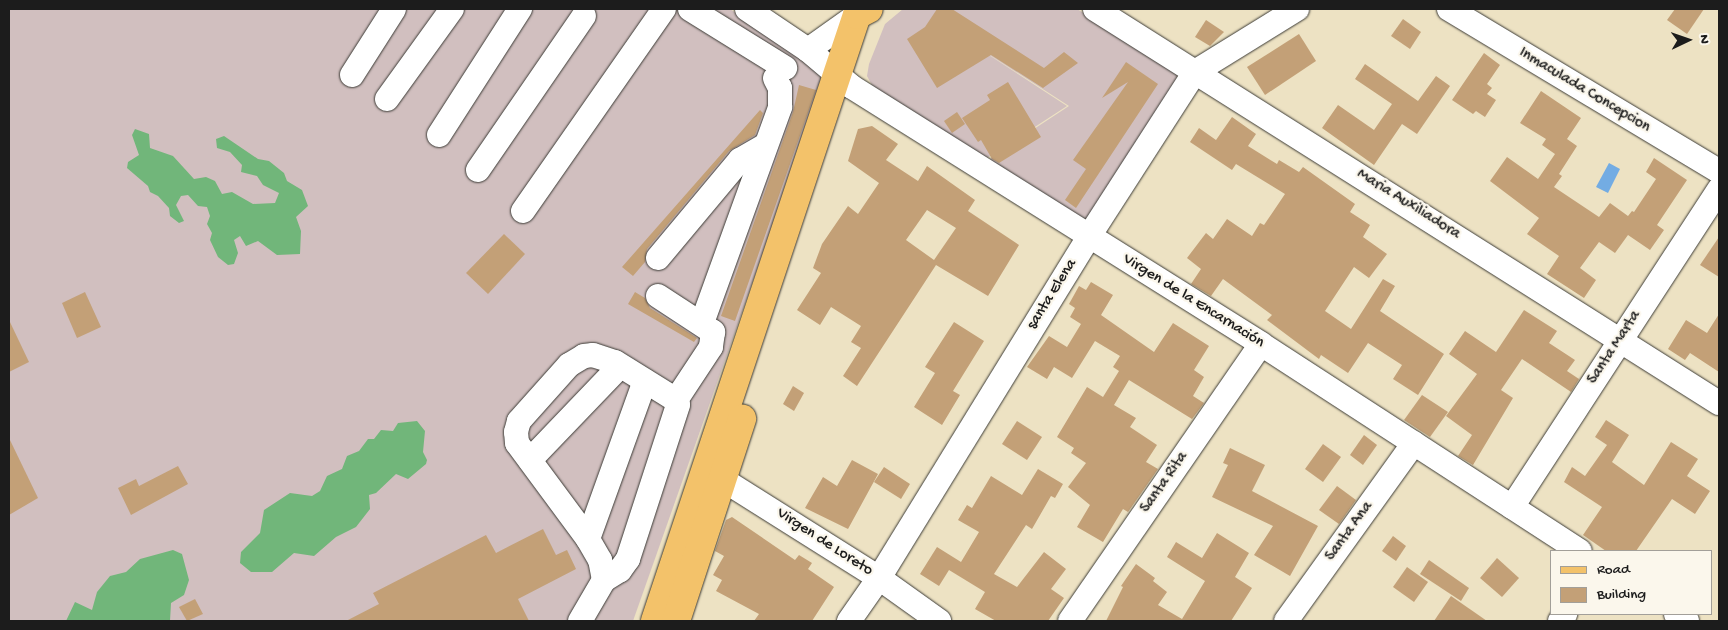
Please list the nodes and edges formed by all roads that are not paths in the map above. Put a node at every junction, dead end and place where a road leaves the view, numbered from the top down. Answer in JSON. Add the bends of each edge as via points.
{"nodes":[{"id":1,"x":394,"y":9,"type":"edge"},
{"id":2,"x":452,"y":9,"type":"edge"},
{"id":3,"x":520,"y":9,"type":"edge"},
{"id":4,"x":664,"y":9,"type":"edge"},
{"id":5,"x":690,"y":9,"type":"edge"},
{"id":6,"x":747,"y":9,"type":"edge"},
{"id":7,"x":887,"y":9,"type":"edge"},
{"id":8,"x":1095,"y":9,"type":"edge"},
{"id":9,"x":1297,"y":9,"type":"edge"},
{"id":10,"x":1449,"y":9,"type":"edge"},
{"id":11,"x":863,"y":12,"type":"edge"},
{"id":12,"x":584,"y":16,"type":"dead end"},
{"id":13,"x":808,"y":50,"type":"junction"},
{"id":14,"x":1195,"y":72,"type":"junction"},
{"id":15,"x":352,"y":75,"type":"dead end"},
{"id":16,"x":845,"y":81,"type":"junction"},
{"id":17,"x":387,"y":99,"type":"dead end"},
{"id":18,"x":440,"y":135,"type":"dead end"},
{"id":19,"x":764,"y":146,"type":"junction"},
{"id":20,"x":478,"y":170,"type":"dead end"},
{"id":21,"x":1719,"y":171,"type":"edge"},
{"id":22,"x":1719,"y":190,"type":"edge"},
{"id":23,"x":524,"y":211,"type":"dead end"},
{"id":24,"x":1088,"y":238,"type":"junction"},
{"id":25,"x":658,"y":258,"type":"dead end"},
{"id":26,"x":658,"y":296,"type":"dead end"},
{"id":27,"x":702,"y":323,"type":"junction"},
{"id":28,"x":1621,"y":339,"type":"junction"},
{"id":29,"x":1261,"y":344,"type":"junction"},
{"id":30,"x":620,"y":366,"type":"junction"},
{"id":31,"x":645,"y":382,"type":"junction"},
{"id":32,"x":676,"y":400,"type":"junction"},
{"id":33,"x":1719,"y":403,"type":"edge"},
{"id":34,"x":1414,"y":443,"type":"junction"},
{"id":35,"x":530,"y":460,"type":"junction"},
{"id":36,"x":714,"y":474,"type":"junction"},
{"id":37,"x":1512,"y":507,"type":"junction"},
{"id":38,"x":588,"y":539,"type":"junction"},
{"id":39,"x":1578,"y":550,"type":"edge"},
{"id":40,"x":879,"y":578,"type":"junction"},
{"id":41,"x":604,"y":580,"type":"junction"},
{"id":42,"x":580,"y":621,"type":"edge"},
{"id":43,"x":655,"y":621,"type":"edge"},
{"id":44,"x":676,"y":621,"type":"edge"},
{"id":45,"x":848,"y":621,"type":"edge"},
{"id":46,"x":939,"y":621,"type":"edge"},
{"id":47,"x":1070,"y":621,"type":"edge"},
{"id":48,"x":1286,"y":621,"type":"edge"}],
"edges":[{"from":1,"to":15,"type":"street"},
{"from":2,"to":17,"type":"street"},
{"from":3,"to":18,"type":"street"},
{"from":4,"to":23,"type":"street"},
{"from":5,"to":19,"type":"street","via":[[780,73],[780,107]]},
{"from":6,"to":13,"type":"street","name":"Virgen de la Encarnación"},
{"from":7,"to":16,"type":"main road","via":[[876,21]]},
{"from":8,"to":14,"type":"street","name":"Maria Auxiliadora"},
{"from":9,"to":14,"type":"street","name":"santa Elena"},
{"from":10,"to":21,"type":"street","name":"Inmaculada Concepcion"},
{"from":11,"to":13,"type":"street"},
{"from":11,"to":16,"type":"main road"},
{"from":12,"to":20,"type":"street"},
{"from":13,"to":16,"type":"street","name":"Virgen de la Encarnación"},
{"from":14,"to":24,"type":"street","name":"santa Elena"},
{"from":14,"to":28,"type":"street","name":"Maria Auxiliadora"},
{"from":16,"to":24,"type":"street","name":"Virgen de la Encarnación"},
{"from":16,"to":36,"type":"main road"},
{"from":19,"to":25,"type":"street","via":[[740,160]]},
{"from":19,"to":27,"type":"street"},
{"from":22,"to":28,"type":"street","name":"Santa Marta"},
{"from":24,"to":29,"type":"street","name":"Virgen de la Encarnación"},
{"from":24,"to":40,"type":"street","name":"santa Elena"},
{"from":26,"to":27,"type":"street"},
{"from":27,"to":32,"type":"street","via":[[713,332],[711,347]]},
{"from":28,"to":33,"type":"street","name":"Maria Auxiliadora"},
{"from":28,"to":37,"type":"street","name":"Santa Marta"},
{"from":29,"to":34,"type":"street","name":"Virgen de la Encarnación"},
{"from":29,"to":47,"type":"street","name":"Santa Rita"},
{"from":30,"to":31,"type":"street"},
{"from":30,"to":35,"type":"street"},
{"from":30,"to":35,"type":"street","via":[[593,355],[570,364],[519,421],[517,443]]},
{"from":31,"to":32,"type":"street"},
{"from":31,"to":38,"type":"street"},
{"from":32,"to":41,"type":"street","via":[[677,412],[628,559],[620,570]]},
{"from":34,"to":37,"type":"street","name":"Virgen de la Encarnación"},
{"from":34,"to":48,"type":"street","name":"Santa Ana"},
{"from":35,"to":38,"type":"street"},
{"from":36,"to":40,"type":"street","name":"Virgen de Loreto"},
{"from":36,"to":43,"type":"main road"},
{"from":36,"to":44,"type":"main road"},
{"from":37,"to":39,"type":"street","name":"Virgen de la Encarnación"},
{"from":38,"to":41,"type":"street","via":[[600,560]]},
{"from":40,"to":45,"type":"street","name":"santa Elena"},
{"from":40,"to":46,"type":"street","name":"Virgen de Loreto"},
{"from":41,"to":42,"type":"street"}]}
